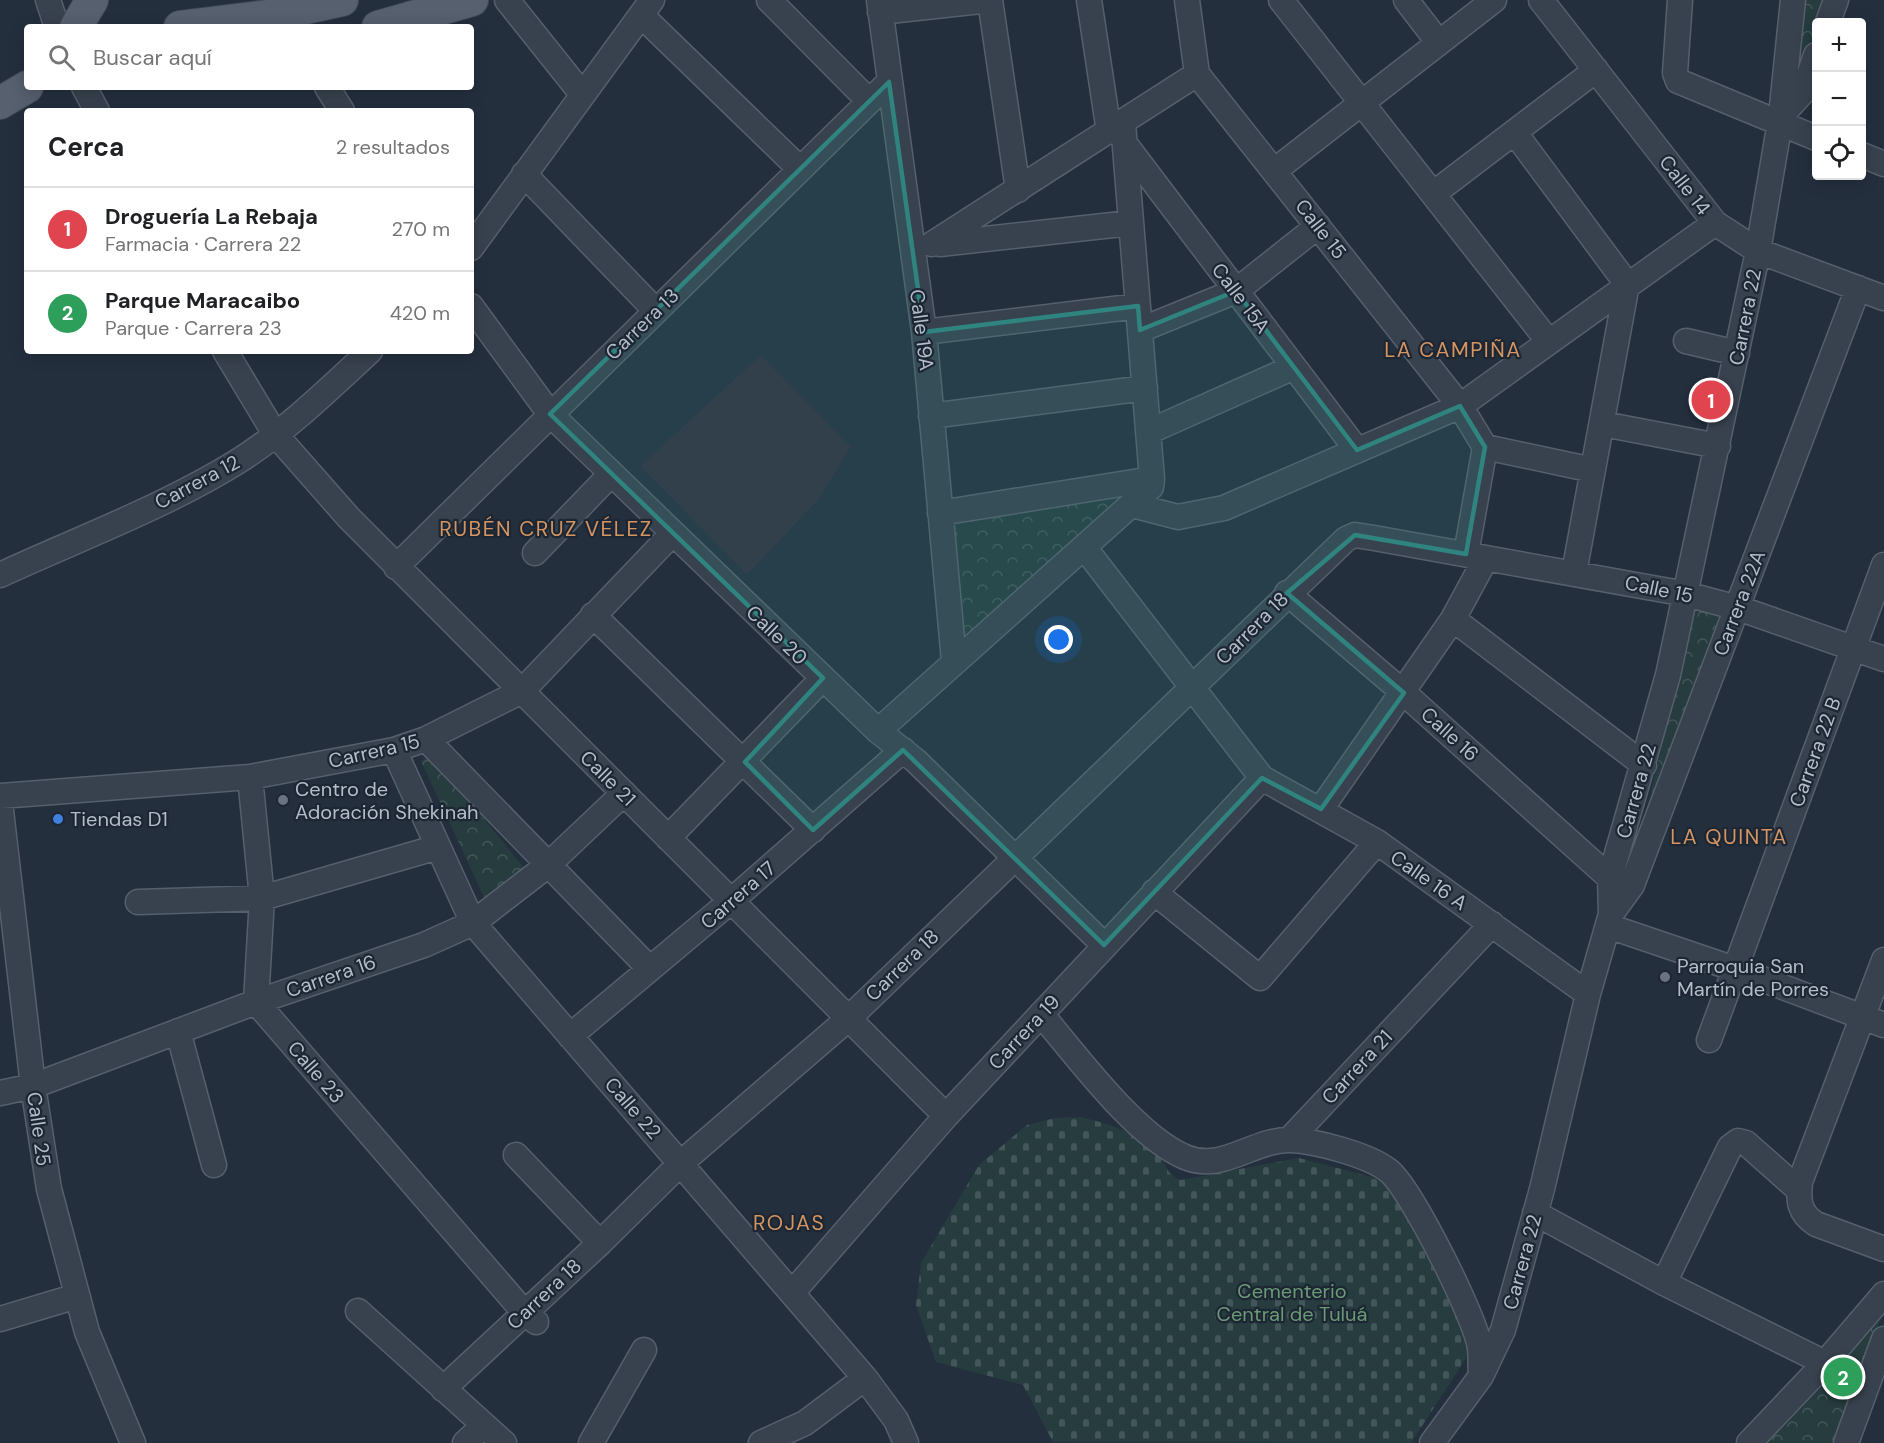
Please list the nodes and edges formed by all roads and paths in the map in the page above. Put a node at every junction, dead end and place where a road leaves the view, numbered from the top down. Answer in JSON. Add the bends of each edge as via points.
{"nodes":[{"id":1,"x":48,"y":0,"type":"edge"},
{"id":2,"x":93,"y":0,"type":"edge"},
{"id":3,"x":342,"y":0,"type":"edge"},
{"id":4,"x":472,"y":0,"type":"edge"},
{"id":5,"x":507,"y":0,"type":"edge"},
{"id":6,"x":769,"y":0,"type":"edge"},
{"id":7,"x":990,"y":0,"type":"edge"},
{"id":8,"x":1089,"y":0,"type":"edge"},
{"id":9,"x":1187,"y":0,"type":"edge"},
{"id":10,"x":1281,"y":0,"type":"edge"},
{"id":11,"x":1406,"y":0,"type":"edge"},
{"id":12,"x":1494,"y":0,"type":"edge"},
{"id":13,"x":1542,"y":0,"type":"edge"},
{"id":14,"x":1680,"y":0,"type":"edge"},
{"id":15,"x":1793,"y":0,"type":"edge"},
{"id":16,"x":1836,"y":0,"type":"edge"},
{"id":17,"x":880,"y":6,"type":"edge"},
{"id":18,"x":646,"y":7,"type":"edge"},
{"id":19,"x":1829,"y":18,"type":"edge"},
{"id":20,"x":56,"y":24,"type":"edge"},
{"id":21,"x":78,"y":24,"type":"edge"},
{"id":22,"x":204,"y":24,"type":"edge"},
{"id":23,"x":388,"y":24,"type":"edge"},
{"id":24,"x":1439,"y":43,"type":"junction"},
{"id":25,"x":24,"y":66,"type":"edge"},
{"id":26,"x":1812,"y":66,"type":"edge"},
{"id":27,"x":1596,"y":70,"type":"junction"},
{"id":28,"x":1197,"y":74,"type":"junction"},
{"id":29,"x":0,"y":80,"type":"edge"},
{"id":30,"x":889,"y":82,"type":"junction"},
{"id":31,"x":24,"y":89,"type":"edge"},
{"id":32,"x":86,"y":90,"type":"edge"},
{"id":33,"x":329,"y":90,"type":"edge"},
{"id":34,"x":582,"y":94,"type":"junction"},
{"id":35,"x":869,"y":101,"type":"junction"},
{"id":36,"x":0,"y":103,"type":"edge"},
{"id":37,"x":1362,"y":104,"type":"junction"},
{"id":38,"x":95,"y":108,"type":"edge"},
{"id":39,"x":340,"y":108,"type":"edge"},
{"id":40,"x":1780,"y":120,"type":"junction"},
{"id":41,"x":1119,"y":133,"type":"junction"},
{"id":42,"x":1515,"y":133,"type":"junction"},
{"id":43,"x":1812,"y":136,"type":"edge"},
{"id":44,"x":1866,"y":157,"type":"edge"},
{"id":45,"x":1884,"y":164,"type":"edge"},
{"id":46,"x":800,"y":169,"type":"junction"},
{"id":47,"x":1274,"y":171,"type":"junction"},
{"id":48,"x":524,"y":174,"type":"junction"},
{"id":49,"x":1018,"y":190,"type":"junction"},
{"id":50,"x":1433,"y":194,"type":"junction"},
{"id":51,"x":1131,"y":223,"type":"junction"},
{"id":52,"x":1715,"y":223,"type":"junction"},
{"id":53,"x":1318,"y":226,"type":"junction"},
{"id":54,"x":474,"y":245,"type":"edge"},
{"id":55,"x":921,"y":246,"type":"junction"},
{"id":56,"x":1758,"y":251,"type":"junction"},
{"id":57,"x":1628,"y":284,"type":"junction"},
{"id":58,"x":1858,"y":288,"type":"junction"},
{"id":59,"x":1236,"y":291,"type":"junction"},
{"id":60,"x":1884,"y":298,"type":"edge"},
{"id":61,"x":1138,"y":306,"type":"junction"},
{"id":62,"x":474,"y":310,"type":"edge"},
{"id":63,"x":656,"y":311,"type":"junction"},
{"id":64,"x":1140,"y":330,"type":"junction"},
{"id":65,"x":924,"y":332,"type":"junction"},
{"id":66,"x":1686,"y":341,"type":"dead end"},
{"id":67,"x":1549,"y":342,"type":"junction"},
{"id":68,"x":1737,"y":353,"type":"junction"},
{"id":69,"x":227,"y":354,"type":"edge"},
{"id":70,"x":367,"y":354,"type":"edge"},
{"id":71,"x":1294,"y":367,"type":"junction"},
{"id":72,"x":1145,"y":388,"type":"junction"},
{"id":73,"x":1460,"y":406,"type":"junction"},
{"id":74,"x":550,"y":414,"type":"junction"},
{"id":75,"x":932,"y":416,"type":"junction"},
{"id":76,"x":1602,"y":424,"type":"junction"},
{"id":77,"x":1148,"y":432,"type":"junction"},
{"id":78,"x":275,"y":434,"type":"junction"},
{"id":79,"x":1718,"y":446,"type":"junction"},
{"id":80,"x":1485,"y":447,"type":"junction"},
{"id":81,"x":1357,"y":450,"type":"junction"},
{"id":82,"x":1593,"y":470,"type":"junction"},
{"id":83,"x":611,"y":474,"type":"junction"},
{"id":84,"x":1151,"y":483,"type":"junction"},
{"id":85,"x":1132,"y":505,"type":"junction"},
{"id":86,"x":940,"y":513,"type":"junction"},
{"id":87,"x":672,"y":534,"type":"junction"},
{"id":88,"x":1355,"y":535,"type":"joint"},
{"id":89,"x":1084,"y":547,"type":"junction"},
{"id":90,"x":535,"y":553,"type":"dead end"},
{"id":91,"x":1476,"y":556,"type":"junction"},
{"id":92,"x":1884,"y":565,"type":"edge"},
{"id":93,"x":396,"y":567,"type":"junction"},
{"id":94,"x":1574,"y":573,"type":"junction"},
{"id":95,"x":0,"y":575,"type":"edge"},
{"id":96,"x":1287,"y":593,"type":"junction"},
{"id":97,"x":1686,"y":594,"type":"junction"},
{"id":98,"x":1738,"y":608,"type":"junction"},
{"id":99,"x":593,"y":615,"type":"junction"},
{"id":100,"x":1454,"y":619,"type":"junction"},
{"id":101,"x":1854,"y":648,"type":"junction"},
{"id":102,"x":1884,"y":660,"type":"edge"},
{"id":103,"x":954,"y":661,"type":"junction"},
{"id":104,"x":823,"y":678,"type":"junction"},
{"id":105,"x":1193,"y":688,"type":"junction"},
{"id":106,"x":522,"y":691,"type":"junction"},
{"id":107,"x":1404,"y":693,"type":"junction"},
{"id":108,"x":878,"y":731,"type":"junction"},
{"id":109,"x":426,"y":739,"type":"junction"},
{"id":110,"x":394,"y":750,"type":"junction"},
{"id":111,"x":903,"y":750,"type":"junction"},
{"id":112,"x":745,"y":762,"type":"junction"},
{"id":113,"x":1644,"y":765,"type":"junction"},
{"id":114,"x":250,"y":777,"type":"junction"},
{"id":115,"x":1262,"y":778,"type":"junction"},
{"id":116,"x":624,"y":794,"type":"junction"},
{"id":117,"x":0,"y":796,"type":"edge"},
{"id":118,"x":0,"y":802,"type":"edge"},
{"id":119,"x":1321,"y":809,"type":"junction"},
{"id":120,"x":813,"y":830,"type":"junction"},
{"id":121,"x":669,"y":838,"type":"junction"},
{"id":122,"x":1377,"y":842,"type":"junction"},
{"id":123,"x":438,"y":848,"type":"junction"},
{"id":124,"x":1015,"y":856,"type":"junction"},
{"id":125,"x":548,"y":865,"type":"junction"},
{"id":126,"x":1610,"y":878,"type":"junction"},
{"id":127,"x":1154,"y":892,"type":"junction"},
{"id":128,"x":262,"y":898,"type":"junction"},
{"id":129,"x":731,"y":901,"type":"junction"},
{"id":130,"x":138,"y":902,"type":"dead end"},
{"id":131,"x":7,"y":918,"type":"edge"},
{"id":132,"x":1610,"y":920,"type":"junction"},
{"id":133,"x":473,"y":923,"type":"junction"},
{"id":134,"x":1492,"y":924,"type":"junction"},
{"id":135,"x":1104,"y":945,"type":"junction"},
{"id":136,"x":1884,"y":960,"type":"edge"},
{"id":137,"x":650,"y":969,"type":"junction"},
{"id":138,"x":1735,"y":969,"type":"junction"},
{"id":139,"x":1588,"y":994,"type":"junction"},
{"id":140,"x":256,"y":1002,"type":"junction"},
{"id":141,"x":1041,"y":1014,"type":"junction"},
{"id":142,"x":848,"y":1019,"type":"junction"},
{"id":143,"x":1874,"y":1022,"type":"edge"},
{"id":144,"x":178,"y":1030,"type":"junction"},
{"id":145,"x":570,"y":1036,"type":"junction"},
{"id":146,"x":1709,"y":1040,"type":"dead end"},
{"id":147,"x":33,"y":1086,"type":"junction"},
{"id":148,"x":0,"y":1093,"type":"edge"},
{"id":149,"x":946,"y":1116,"type":"junction"},
{"id":150,"x":1289,"y":1140,"type":"junction"},
{"id":151,"x":516,"y":1155,"type":"dead end"},
{"id":152,"x":214,"y":1165,"type":"dead end"},
{"id":153,"x":684,"y":1171,"type":"junction"},
{"id":154,"x":1799,"y":1199,"type":"junction"},
{"id":155,"x":1535,"y":1213,"type":"junction"},
{"id":156,"x":600,"y":1243,"type":"junction"},
{"id":157,"x":1884,"y":1249,"type":"edge"},
{"id":158,"x":1664,"y":1283,"type":"junction"},
{"id":159,"x":792,"y":1293,"type":"junction"},
{"id":160,"x":1884,"y":1294,"type":"edge"},
{"id":161,"x":77,"y":1296,"type":"junction"},
{"id":162,"x":358,"y":1311,"type":"dead end"},
{"id":163,"x":524,"y":1312,"type":"junction"},
{"id":164,"x":0,"y":1320,"type":"edge"},
{"id":165,"x":1884,"y":1339,"type":"edge"},
{"id":166,"x":644,"y":1350,"type":"dead end"},
{"id":167,"x":1825,"y":1364,"type":"junction"},
{"id":168,"x":1481,"y":1376,"type":"junction"},
{"id":169,"x":865,"y":1378,"type":"junction"},
{"id":170,"x":443,"y":1389,"type":"junction"},
{"id":171,"x":484,"y":1425,"type":"junction"},
{"id":172,"x":133,"y":1443,"type":"edge"},
{"id":173,"x":465,"y":1443,"type":"edge"},
{"id":174,"x":504,"y":1443,"type":"edge"},
{"id":175,"x":591,"y":1443,"type":"edge"},
{"id":176,"x":760,"y":1443,"type":"edge"},
{"id":177,"x":906,"y":1443,"type":"edge"},
{"id":178,"x":1432,"y":1443,"type":"edge"},
{"id":179,"x":1749,"y":1443,"type":"edge"},
{"id":180,"x":1846,"y":1443,"type":"edge"}],
"edges":[{"from":1,"to":20,"type":"street"},
{"from":2,"to":21,"type":"main road"},
{"from":3,"to":22,"type":"main road","via":[[269,16]]},
{"from":4,"to":23,"type":"main road"},
{"from":5,"to":34,"type":"street"},
{"from":6,"to":35,"type":"street"},
{"from":7,"to":17,"type":"street"},
{"from":7,"to":49,"type":"street"},
{"from":8,"to":41,"type":"street"},
{"from":9,"to":28,"type":"street"},
{"from":10,"to":37,"type":"street"},
{"from":11,"to":24,"type":"street"},
{"from":12,"to":24,"type":"street"},
{"from":13,"to":27,"type":"street","name":"Calle 14"},
{"from":14,"to":40,"type":"street","via":[[1675,73],[1678,81]]},
{"from":15,"to":40,"type":"street","name":"Carrera 22"},
{"from":16,"to":19,"type":"street"},
{"from":17,"to":30,"type":"street","name":"Calle 19A"},
{"from":18,"to":34,"type":"street"},
{"from":18,"to":46,"type":"street"},
{"from":24,"to":37,"type":"street"},
{"from":25,"to":29,"type":"main road"},
{"from":26,"to":40,"type":"street","via":[[1803,92]]},
{"from":27,"to":42,"type":"street"},
{"from":27,"to":52,"type":"street","name":"Calle 14"},
{"from":28,"to":41,"type":"street"},
{"from":28,"to":47,"type":"street","name":"Calle 15"},
{"from":30,"to":35,"type":"street","name":"Carrera 13"},
{"from":30,"to":55,"type":"street","name":"Calle 19A"},
{"from":31,"to":36,"type":"main road"},
{"from":32,"to":38,"type":"street"},
{"from":33,"to":39,"type":"street"},
{"from":34,"to":48,"type":"street"},
{"from":35,"to":46,"type":"street","name":"Carrera 13"},
{"from":37,"to":47,"type":"street"},
{"from":37,"to":50,"type":"street"},
{"from":40,"to":43,"type":"street"},
{"from":40,"to":56,"type":"street","name":"Carrera 22"},
{"from":41,"to":49,"type":"street"},
{"from":41,"to":51,"type":"street"},
{"from":41,"to":59,"type":"street","name":"Calle 15A"},
{"from":42,"to":50,"type":"street"},
{"from":42,"to":57,"type":"street"},
{"from":44,"to":45,"type":"street"},
{"from":46,"to":63,"type":"street","name":"Carrera 13"},
{"from":47,"to":53,"type":"street","name":"Calle 15"},
{"from":48,"to":54,"type":"street"},
{"from":48,"to":63,"type":"street"},
{"from":49,"to":55,"type":"street"},
{"from":50,"to":67,"type":"street"},
{"from":51,"to":55,"type":"street"},
{"from":51,"to":61,"type":"street"},
{"from":52,"to":56,"type":"street","name":"Calle 14"},
{"from":52,"to":57,"type":"street"},
{"from":53,"to":59,"type":"street"},
{"from":53,"to":73,"type":"street","name":"Calle 15"},
{"from":55,"to":65,"type":"street","name":"Calle 19A"},
{"from":56,"to":58,"type":"street","name":"Calle 14"},
{"from":56,"to":68,"type":"street","name":"Carrera 22"},
{"from":57,"to":67,"type":"street"},
{"from":57,"to":76,"type":"street"},
{"from":58,"to":60,"type":"street","name":"Calle 14"},
{"from":58,"to":98,"type":"street","name":"Carrera 22A"},
{"from":59,"to":64,"type":"street"},
{"from":59,"to":71,"type":"street","name":"Calle 15A"},
{"from":61,"to":64,"type":"street"},
{"from":61,"to":65,"type":"street"},
{"from":62,"to":74,"type":"street","name":"Calle 20"},
{"from":63,"to":74,"type":"street","name":"Carrera 13"},
{"from":64,"to":72,"type":"street"},
{"from":65,"to":75,"type":"street","name":"Calle 19A"},
{"from":66,"to":68,"type":"street"},
{"from":67,"to":73,"type":"street"},
{"from":68,"to":79,"type":"street","name":"Carrera 22"},
{"from":69,"to":78,"type":"street","name":"Calle 21"},
{"from":70,"to":78,"type":"street","name":"Carrera 12"},
{"from":71,"to":77,"type":"street"},
{"from":71,"to":81,"type":"street","name":"Calle 15A"},
{"from":72,"to":75,"type":"street"},
{"from":72,"to":77,"type":"street"},
{"from":73,"to":80,"type":"street","name":"Calle 15"},
{"from":73,"to":81,"type":"street"},
{"from":74,"to":83,"type":"street","name":"Calle 20"},
{"from":74,"to":93,"type":"street","name":"Carrera 13"},
{"from":75,"to":86,"type":"street","name":"Calle 19A"},
{"from":76,"to":79,"type":"street"},
{"from":76,"to":82,"type":"street"},
{"from":77,"to":84,"type":"street"},
{"from":78,"to":93,"type":"street","name":"Calle 21"},
{"from":78,"to":95,"type":"street","name":"Carrera 12","via":[[241,459],[183,492]]},
{"from":79,"to":97,"type":"street","name":"Carrera 22"},
{"from":80,"to":82,"type":"street"},
{"from":80,"to":91,"type":"street"},
{"from":81,"to":85,"type":"street","via":[[1224,508],[1178,517]]},
{"from":82,"to":94,"type":"street"},
{"from":83,"to":87,"type":"street","name":"Calle 20"},
{"from":83,"to":90,"type":"street"},
{"from":84,"to":85,"type":"street"},
{"from":84,"to":86,"type":"street"},
{"from":85,"to":89,"type":"street"},
{"from":86,"to":103,"type":"street","name":"Calle 19A"},
{"from":87,"to":99,"type":"street","name":"Carrera 15"},
{"from":87,"to":104,"type":"street","name":"Calle 20"},
{"from":88,"to":91,"type":"street","name":"Calle 15"},
{"from":88,"to":96,"type":"street","name":"Carrera 18"},
{"from":89,"to":103,"type":"street"},
{"from":89,"to":105,"type":"street"},
{"from":91,"to":94,"type":"street","name":"Calle 15"},
{"from":91,"to":100,"type":"street"},
{"from":92,"to":101,"type":"street","name":"Carrera 22 B"},
{"from":93,"to":106,"type":"street","name":"Calle 21"},
{"from":94,"to":97,"type":"street","name":"Calle 15"},
{"from":96,"to":105,"type":"street","name":"Carrera 18"},
{"from":96,"to":107,"type":"street","name":"Calle 16"},
{"from":97,"to":98,"type":"street","name":"Calle 15"},
{"from":97,"to":113,"type":"street","name":"Carrera 22"},
{"from":98,"to":101,"type":"street","name":"Calle 15"},
{"from":98,"to":132,"type":"street","name":"Carrera 22A","via":[[1632,885]]},
{"from":99,"to":106,"type":"street","name":"Carrera 15"},
{"from":99,"to":112,"type":"street"},
{"from":100,"to":107,"type":"street"},
{"from":100,"to":113,"type":"street"},
{"from":101,"to":102,"type":"street","name":"Calle 15"},
{"from":101,"to":138,"type":"street","name":"Carrera 22 B"},
{"from":103,"to":108,"type":"street"},
{"from":104,"to":108,"type":"street","name":"Calle 20"},
{"from":104,"to":112,"type":"street"},
{"from":105,"to":115,"type":"street"},
{"from":105,"to":124,"type":"street","name":"Carrera 18"},
{"from":106,"to":109,"type":"street","name":"Carrera 15"},
{"from":106,"to":116,"type":"street","name":"Calle 21"},
{"from":107,"to":119,"type":"street"},
{"from":107,"to":126,"type":"street","name":"Calle 16"},
{"from":108,"to":111,"type":"street","name":"Calle 20"},
{"from":109,"to":110,"type":"street","name":"Carrera 15"},
{"from":109,"to":125,"type":"street"},
{"from":110,"to":114,"type":"street","name":"Carrera 15"},
{"from":110,"to":123,"type":"street","name":"Calle 22"},
{"from":111,"to":120,"type":"street","name":"Carrera 17"},
{"from":111,"to":124,"type":"street","name":"Calle 20"},
{"from":112,"to":120,"type":"street"},
{"from":112,"to":121,"type":"street"},
{"from":113,"to":126,"type":"street","name":"Carrera 22"},
{"from":114,"to":117,"type":"street","name":"Carrera 15"},
{"from":114,"to":128,"type":"street"},
{"from":115,"to":119,"type":"street","name":"Calle 16 A"},
{"from":115,"to":127,"type":"street","name":"Carrera 19"},
{"from":116,"to":121,"type":"street","name":"Calle 21"},
{"from":116,"to":125,"type":"street","name":"Carrera 16"},
{"from":118,"to":131,"type":"street","name":"Calle 25"},
{"from":119,"to":122,"type":"street","name":"Calle 16 A"},
{"from":120,"to":129,"type":"street","name":"Carrera 17"},
{"from":121,"to":129,"type":"street","name":"Calle 21"},
{"from":122,"to":127,"type":"street","via":[[1260,978]]},
{"from":122,"to":134,"type":"street","name":"Calle 16 A"},
{"from":123,"to":128,"type":"street"},
{"from":123,"to":133,"type":"street","name":"Calle 22"},
{"from":124,"to":135,"type":"street","name":"Calle 20"},
{"from":124,"to":142,"type":"street","name":"Carrera 18"},
{"from":125,"to":133,"type":"street","name":"Carrera 16"},
{"from":125,"to":137,"type":"street"},
{"from":126,"to":132,"type":"street","name":"Carrera 22"},
{"from":127,"to":135,"type":"street","name":"Carrera 19"},
{"from":128,"to":130,"type":"street"},
{"from":128,"to":140,"type":"street"},
{"from":129,"to":137,"type":"street","name":"Carrera 17"},
{"from":129,"to":142,"type":"street","name":"Calle 21"},
{"from":131,"to":147,"type":"street","name":"Calle 25"},
{"from":132,"to":138,"type":"street"},
{"from":132,"to":139,"type":"street","name":"Carrera 22"},
{"from":133,"to":140,"type":"street","name":"Carrera 16","via":[[424,945]]},
{"from":133,"to":145,"type":"street","name":"Calle 22"},
{"from":134,"to":139,"type":"street","name":"Calle 16 A"},
{"from":134,"to":150,"type":"street","name":"Carrera 21"},
{"from":135,"to":141,"type":"street","name":"Carrera 19"},
{"from":136,"to":143,"type":"street"},
{"from":137,"to":145,"type":"street","name":"Carrera 17"},
{"from":138,"to":143,"type":"street"},
{"from":138,"to":146,"type":"street","name":"Carrera 22 B"},
{"from":139,"to":155,"type":"street","name":"Carrera 22"},
{"from":140,"to":144,"type":"street","name":"Carrera 16"},
{"from":140,"to":163,"type":"street","name":"Calle 23"},
{"from":141,"to":149,"type":"street","name":"Carrera 19"},
{"from":141,"to":150,"type":"street","name":"Carrera 21","via":[[1147,1131],[1174,1152],[1196,1161],[1225,1160]]},
{"from":142,"to":149,"type":"street","name":"Calle 21"},
{"from":142,"to":153,"type":"street","name":"Carrera 18"},
{"from":143,"to":154,"type":"street","via":[[1800,1182]]},
{"from":144,"to":147,"type":"street","name":"Carrera 16"},
{"from":144,"to":152,"type":"street"},
{"from":145,"to":153,"type":"street","name":"Calle 22"},
{"from":147,"to":148,"type":"street","name":"Carrera 16"},
{"from":147,"to":161,"type":"street","name":"Calle 25","via":[[49,1189]]},
{"from":149,"to":159,"type":"street","name":"Carrera 19"},
{"from":150,"to":168,"type":"street","via":[[1373,1162],[1400,1181],[1472,1318],[1480,1347]]},
{"from":151,"to":156,"type":"street"},
{"from":153,"to":156,"type":"street","name":"Carrera 18"},
{"from":153,"to":159,"type":"street","name":"Calle 22"},
{"from":153,"to":163,"type":"street","via":[[537,1322]]},
{"from":154,"to":157,"type":"street","via":[[1806,1218],[1816,1224]]},
{"from":154,"to":158,"type":"street","via":[[1746,1143],[1738,1141],[1730,1148]]},
{"from":155,"to":158,"type":"street"},
{"from":155,"to":168,"type":"street","name":"Carrera 22","via":[[1503,1330]]},
{"from":156,"to":163,"type":"street","name":"Carrera 18"},
{"from":158,"to":167,"type":"street"},
{"from":159,"to":169,"type":"street","name":"Calle 22"},
{"from":160,"to":167,"type":"street"},
{"from":161,"to":164,"type":"street"},
{"from":161,"to":172,"type":"street","name":"Calle 25","via":[[102,1372]]},
{"from":162,"to":170,"type":"street"},
{"from":163,"to":170,"type":"street","name":"Carrera 18"},
{"from":165,"to":180,"type":"street"},
{"from":166,"to":175,"type":"street"},
{"from":167,"to":179,"type":"street"},
{"from":168,"to":178,"type":"street","name":"Carrera 22"},
{"from":169,"to":176,"type":"street","via":[[805,1423]]},
{"from":169,"to":177,"type":"street","name":"Calle 22","via":[[897,1420]]},
{"from":170,"to":171,"type":"street"},
{"from":171,"to":173,"type":"street"},
{"from":171,"to":174,"type":"street"}]}
